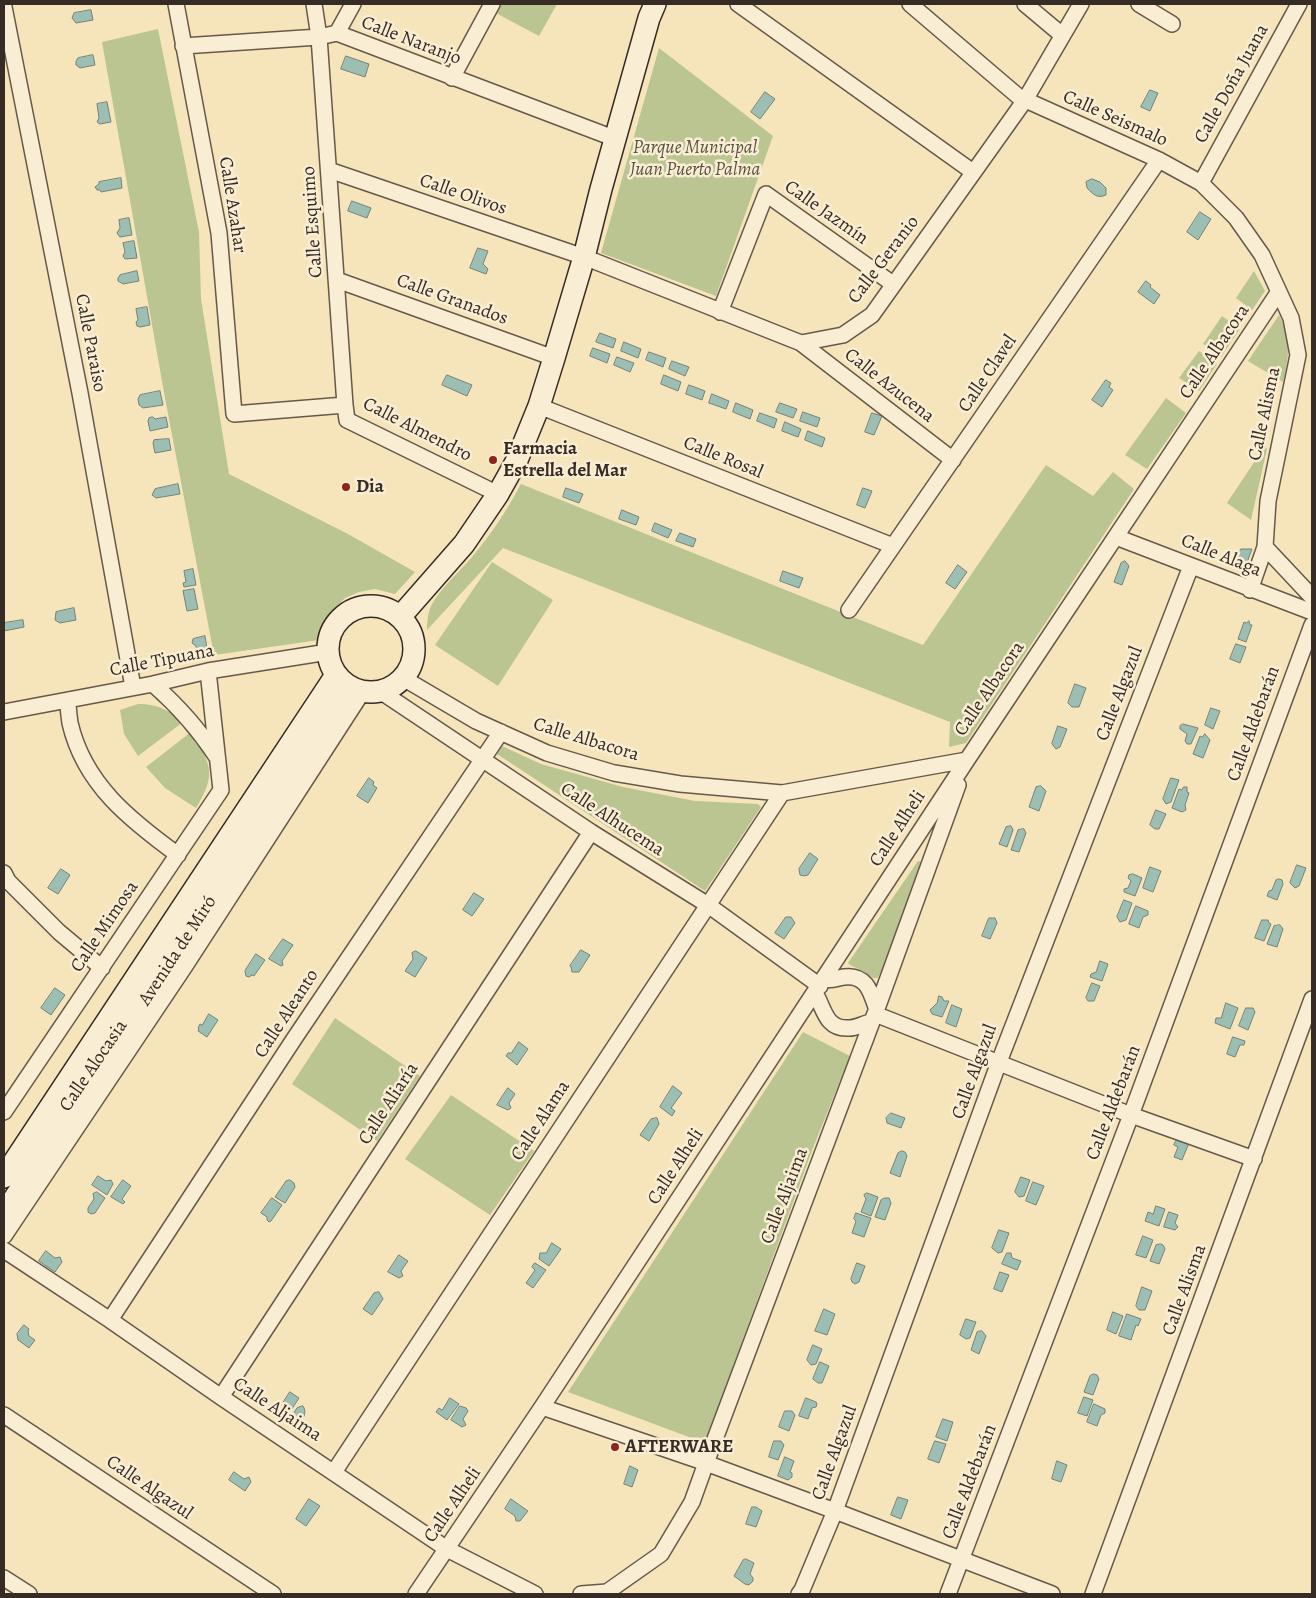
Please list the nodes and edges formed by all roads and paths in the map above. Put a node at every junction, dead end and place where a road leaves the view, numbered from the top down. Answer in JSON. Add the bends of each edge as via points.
{"nodes":[{"id":1,"x":176,"y":4,"type":"edge"},
{"id":2,"x":314,"y":4,"type":"edge"},
{"id":3,"x":353,"y":4,"type":"edge"},
{"id":4,"x":492,"y":4,"type":"edge"},
{"id":5,"x":655,"y":4,"type":"edge"},
{"id":6,"x":738,"y":4,"type":"edge"},
{"id":7,"x":910,"y":4,"type":"edge"},
{"id":8,"x":1025,"y":4,"type":"edge"},
{"id":9,"x":1081,"y":4,"type":"edge"},
{"id":10,"x":1138,"y":4,"type":"edge"},
{"id":11,"x":1299,"y":4,"type":"edge"},
{"id":12,"x":4,"y":7,"type":"edge"},
{"id":13,"x":1172,"y":24,"type":"dead end"},
{"id":14,"x":337,"y":33,"type":"junction"},
{"id":15,"x":1062,"y":35,"type":"junction"},
{"id":16,"x":319,"y":37,"type":"junction"},
{"id":17,"x":183,"y":46,"type":"junction"},
{"id":18,"x":452,"y":78,"type":"junction"},
{"id":19,"x":1025,"y":100,"type":"junction"},
{"id":20,"x":616,"y":140,"type":"junction"},
{"id":21,"x":1159,"y":160,"type":"junction"},
{"id":22,"x":329,"y":170,"type":"junction"},
{"id":23,"x":973,"y":172,"type":"junction"},
{"id":24,"x":1201,"y":183,"type":"junction"},
{"id":25,"x":584,"y":258,"type":"junction"},
{"id":26,"x":337,"y":280,"type":"junction"},
{"id":27,"x":893,"y":284,"type":"junction"},
{"id":28,"x":1278,"y":293,"type":"junction"},
{"id":29,"x":720,"y":312,"type":"junction"},
{"id":30,"x":801,"y":344,"type":"junction"},
{"id":31,"x":554,"y":358,"type":"junction"},
{"id":32,"x":345,"y":405,"type":"junction"},
{"id":33,"x":539,"y":406,"type":"junction"},
{"id":34,"x":234,"y":414,"type":"joint"},
{"id":35,"x":953,"y":460,"type":"junction"},
{"id":36,"x":498,"y":494,"type":"junction"},
{"id":37,"x":1116,"y":537,"type":"junction"},
{"id":38,"x":893,"y":546,"type":"junction"},
{"id":39,"x":1266,"y":547,"type":"junction"},
{"id":40,"x":1191,"y":566,"type":"junction"},
{"id":41,"x":1250,"y":590,"type":"junction"},
{"id":42,"x":1312,"y":597,"type":"edge"},
{"id":43,"x":849,"y":610,"type":"dead end"},
{"id":44,"x":1312,"y":612,"type":"edge"},
{"id":45,"x":400,"y":617,"type":"junction"},
{"id":46,"x":1312,"y":625,"type":"edge"},
{"id":47,"x":328,"y":652,"type":"junction"},
{"id":48,"x":208,"y":671,"type":"junction"},
{"id":49,"x":403,"y":678,"type":"junction"},
{"id":50,"x":154,"y":684,"type":"junction"},
{"id":51,"x":358,"y":686,"type":"junction"},
{"id":52,"x":133,"y":687,"type":"junction"},
{"id":53,"x":68,"y":700,"type":"junction"},
{"id":54,"x":4,"y":712,"type":"edge"},
{"id":55,"x":500,"y":732,"type":"junction"},
{"id":56,"x":482,"y":758,"type":"junction"},
{"id":57,"x":218,"y":760,"type":"junction"},
{"id":58,"x":967,"y":760,"type":"junction"},
{"id":59,"x":782,"y":793,"type":"junction"},
{"id":60,"x":592,"y":832,"type":"junction"},
{"id":61,"x":178,"y":855,"type":"junction"},
{"id":62,"x":4,"y":873,"type":"edge"},
{"id":63,"x":708,"y":905,"type":"junction"},
{"id":64,"x":102,"y":968,"type":"junction"},
{"id":65,"x":820,"y":986,"type":"junction"},
{"id":66,"x":1312,"y":999,"type":"edge"},
{"id":67,"x":875,"y":1015,"type":"junction"},
{"id":68,"x":999,"y":1062,"type":"junction"},
{"id":69,"x":4,"y":1112,"type":"edge"},
{"id":70,"x":1131,"y":1115,"type":"junction"},
{"id":71,"x":1254,"y":1159,"type":"junction"},
{"id":72,"x":4,"y":1177,"type":"edge"},
{"id":73,"x":4,"y":1214,"type":"edge"},
{"id":74,"x":4,"y":1236,"type":"edge"},
{"id":75,"x":4,"y":1250,"type":"edge"},
{"id":76,"x":110,"y":1320,"type":"junction"},
{"id":77,"x":220,"y":1397,"type":"junction"},
{"id":78,"x":542,"y":1407,"type":"junction"},
{"id":79,"x":4,"y":1415,"type":"edge"},
{"id":80,"x":706,"y":1463,"type":"junction"},
{"id":81,"x":334,"y":1472,"type":"junction"},
{"id":82,"x":836,"y":1511,"type":"junction"},
{"id":83,"x":447,"y":1549,"type":"junction"},
{"id":84,"x":961,"y":1560,"type":"junction"},
{"id":85,"x":4,"y":1578,"type":"edge"},
{"id":86,"x":29,"y":1594,"type":"edge"},
{"id":87,"x":273,"y":1594,"type":"edge"},
{"id":88,"x":416,"y":1594,"type":"edge"},
{"id":89,"x":535,"y":1594,"type":"edge"},
{"id":90,"x":581,"y":1594,"type":"edge"},
{"id":91,"x":799,"y":1594,"type":"edge"},
{"id":92,"x":948,"y":1594,"type":"edge"},
{"id":93,"x":1052,"y":1594,"type":"edge"},
{"id":94,"x":1094,"y":1594,"type":"edge"}],
"edges":[{"from":1,"to":17,"type":"street","name":"Calle Azahar"},
{"from":2,"to":16,"type":"street","name":"Calle Esquimo"},
{"from":3,"to":14,"type":"street"},
{"from":4,"to":18,"type":"street"},
{"from":5,"to":20,"type":"main road"},
{"from":6,"to":23,"type":"street"},
{"from":7,"to":19,"type":"street","name":"Calle Seismalo"},
{"from":8,"to":15,"type":"street"},
{"from":9,"to":15,"type":"street","name":"Calle Geranio"},
{"from":10,"to":13,"type":"street"},
{"from":11,"to":24,"type":"street","name":"Calle Doña Juana"},
{"from":12,"to":52,"type":"street","name":"Calle Paraiso","via":[[80,394]]},
{"from":14,"to":16,"type":"street","name":"Calle Naranjo"},
{"from":14,"to":18,"type":"street","name":"Calle Naranjo"},
{"from":15,"to":19,"type":"street","name":"Calle Geranio"},
{"from":16,"to":17,"type":"street","name":"Calle Naranjo"},
{"from":16,"to":22,"type":"street","name":"Calle Esquimo"},
{"from":17,"to":34,"type":"street","name":"Calle Azahar","via":[[219,233]]},
{"from":18,"to":20,"type":"street","name":"Calle Naranjo"},
{"from":19,"to":21,"type":"street","name":"Calle Seismalo"},
{"from":19,"to":23,"type":"street","name":"Calle Geranio"},
{"from":20,"to":25,"type":"main road"},
{"from":21,"to":24,"type":"street","name":"Calle Seismalo"},
{"from":21,"to":35,"type":"street","name":"Calle Clavel"},
{"from":22,"to":25,"type":"street","name":"Calle Olivos"},
{"from":22,"to":26,"type":"street","name":"Calle Esquimo"},
{"from":23,"to":27,"type":"street","name":"Calle Geranio"},
{"from":24,"to":28,"type":"street","name":"Calle Seismalo","via":[[1236,218],[1262,255]]},
{"from":25,"to":29,"type":"street"},
{"from":25,"to":31,"type":"main road"},
{"from":26,"to":31,"type":"street","name":"Calle Granados"},
{"from":26,"to":32,"type":"street","name":"Calle Esquimo"},
{"from":27,"to":29,"type":"street","name":"Calle Jazmín","via":[[766,194]]},
{"from":27,"to":30,"type":"street","name":"Calle Geranio","via":[[872,315],[843,335]]},
{"from":28,"to":37,"type":"street","name":"Calle Albacora"},
{"from":28,"to":39,"type":"street","name":"Calle Alisma","via":[[1291,318],[1298,355],[1268,501]]},
{"from":29,"to":30,"type":"street"},
{"from":30,"to":35,"type":"street","name":"Calle Azucena"},
{"from":31,"to":33,"type":"main road"},
{"from":32,"to":34,"type":"street","name":"Calle Almendro"},
{"from":32,"to":36,"type":"street","name":"Calle Almendro","via":[[347,420]]},
{"from":33,"to":36,"type":"main road","via":[[517,460]]},
{"from":33,"to":38,"type":"street","name":"Calle Rosal"},
{"from":35,"to":38,"type":"street","name":"Calle Clavel"},
{"from":36,"to":45,"type":"main road","via":[[464,544]]},
{"from":37,"to":40,"type":"street","name":"Calle Alaga"},
{"from":37,"to":58,"type":"street","name":"Calle Albacora"},
{"from":38,"to":43,"type":"street","name":"Calle Clavel"},
{"from":39,"to":41,"type":"street","name":"Calle Alisma"},
{"from":39,"to":42,"type":"street"},
{"from":40,"to":41,"type":"street","name":"Calle Alaga"},
{"from":40,"to":68,"type":"street","name":"Calle Algazul"},
{"from":41,"to":44,"type":"street","name":"Calle Alaga"},
{"from":45,"to":47,"type":"main road","via":[[388,609],[374,606],[348,612],[330,634]]},
{"from":45,"to":49,"type":"main road","via":[[413,640],[414,654]]},
{"from":46,"to":70,"type":"street","name":"Calle Aldebarán"},
{"from":47,"to":48,"type":"street","name":"Calle Tipuana"},
{"from":47,"to":51,"type":"main road","via":[[330,662]]},
{"from":48,"to":50,"type":"street","name":"Calle Tipuana"},
{"from":48,"to":57,"type":"street","name":"Calle Mimosa"},
{"from":49,"to":51,"type":"main road","via":[[392,686]]},
{"from":49,"to":55,"type":"street","name":"Calle Albacora","via":[[476,722]]},
{"from":50,"to":52,"type":"street","name":"Calle Tipuana"},
{"from":50,"to":57,"type":"street","name":"Calle Mimosa","via":[[201,733]]},
{"from":51,"to":56,"type":"street","name":"Calle Alhucema"},
{"from":51,"to":72,"type":"main road","name":"Avenida de Miró"},
{"from":51,"to":73,"type":"main road","name":"Avenida de Miró"},
{"from":51,"to":74,"type":"street","name":"Calle Alocasia","via":[[185,966]]},
{"from":52,"to":53,"type":"street","name":"Calle Tipuana"},
{"from":53,"to":54,"type":"street","name":"Calle Tipuana"},
{"from":53,"to":61,"type":"street","via":[[70,723],[81,753],[98,784],[144,830]]},
{"from":55,"to":56,"type":"street","name":"Calle Aleanto"},
{"from":55,"to":59,"type":"street","name":"Calle Albacora","via":[[548,753],[614,773],[680,784]]},
{"from":56,"to":60,"type":"street","name":"Calle Alhucema"},
{"from":56,"to":76,"type":"street","name":"Calle Aleanto"},
{"from":57,"to":61,"type":"street","name":"Calle Mimosa","via":[[221,790]]},
{"from":58,"to":59,"type":"street","name":"Calle Albacora"},
{"from":58,"to":65,"type":"street","name":"Calle Alheli"},
{"from":58,"to":67,"type":"street","name":"Calle Aljaima"},
{"from":59,"to":63,"type":"street","name":"Calle Alama"},
{"from":60,"to":63,"type":"street","name":"Calle Alhucema"},
{"from":60,"to":77,"type":"street","name":"Calle Aliaría"},
{"from":61,"to":64,"type":"street","name":"Calle Mimosa"},
{"from":62,"to":64,"type":"street","via":[[59,932]]},
{"from":63,"to":65,"type":"street","name":"Calle Alhucema"},
{"from":63,"to":81,"type":"street","name":"Calle Alama"},
{"from":64,"to":69,"type":"street","name":"Calle Mimosa"},
{"from":65,"to":67,"type":"street","via":[[841,977],[858,979],[871,991]]},
{"from":65,"to":67,"type":"street","via":[[822,1010],[832,1024],[840,1028],[856,1027]]},
{"from":65,"to":78,"type":"street","name":"Calle Alheli"},
{"from":66,"to":71,"type":"street","name":"Calle Alisma"},
{"from":67,"to":68,"type":"street"},
{"from":67,"to":80,"type":"street","name":"Calle Aljaima"},
{"from":68,"to":70,"type":"street"},
{"from":68,"to":82,"type":"street","name":"Calle Algazul"},
{"from":70,"to":71,"type":"street"},
{"from":70,"to":84,"type":"street","name":"Calle Aldebarán"},
{"from":71,"to":94,"type":"street","name":"Calle Alisma"},
{"from":75,"to":76,"type":"street","name":"Calle Aljaima"},
{"from":76,"to":77,"type":"street","name":"Calle Aljaima"},
{"from":77,"to":81,"type":"street","name":"Calle Aljaima"},
{"from":78,"to":80,"type":"street"},
{"from":78,"to":83,"type":"street","name":"Calle Alheli"},
{"from":79,"to":87,"type":"street","name":"Calle Algazul"},
{"from":80,"to":82,"type":"street"},
{"from":80,"to":90,"type":"street","name":"Calle Aljaima","via":[[692,1502],[661,1554],[607,1592]]},
{"from":81,"to":83,"type":"street","name":"Calle Aljaima"},
{"from":82,"to":84,"type":"street"},
{"from":82,"to":91,"type":"street","name":"Calle Algazul"},
{"from":83,"to":88,"type":"street","name":"Calle Alheli"},
{"from":83,"to":89,"type":"street","name":"Calle Aljaima"},
{"from":84,"to":92,"type":"street","name":"Calle Aldebarán"},
{"from":84,"to":93,"type":"street"},
{"from":85,"to":86,"type":"street"}]}
